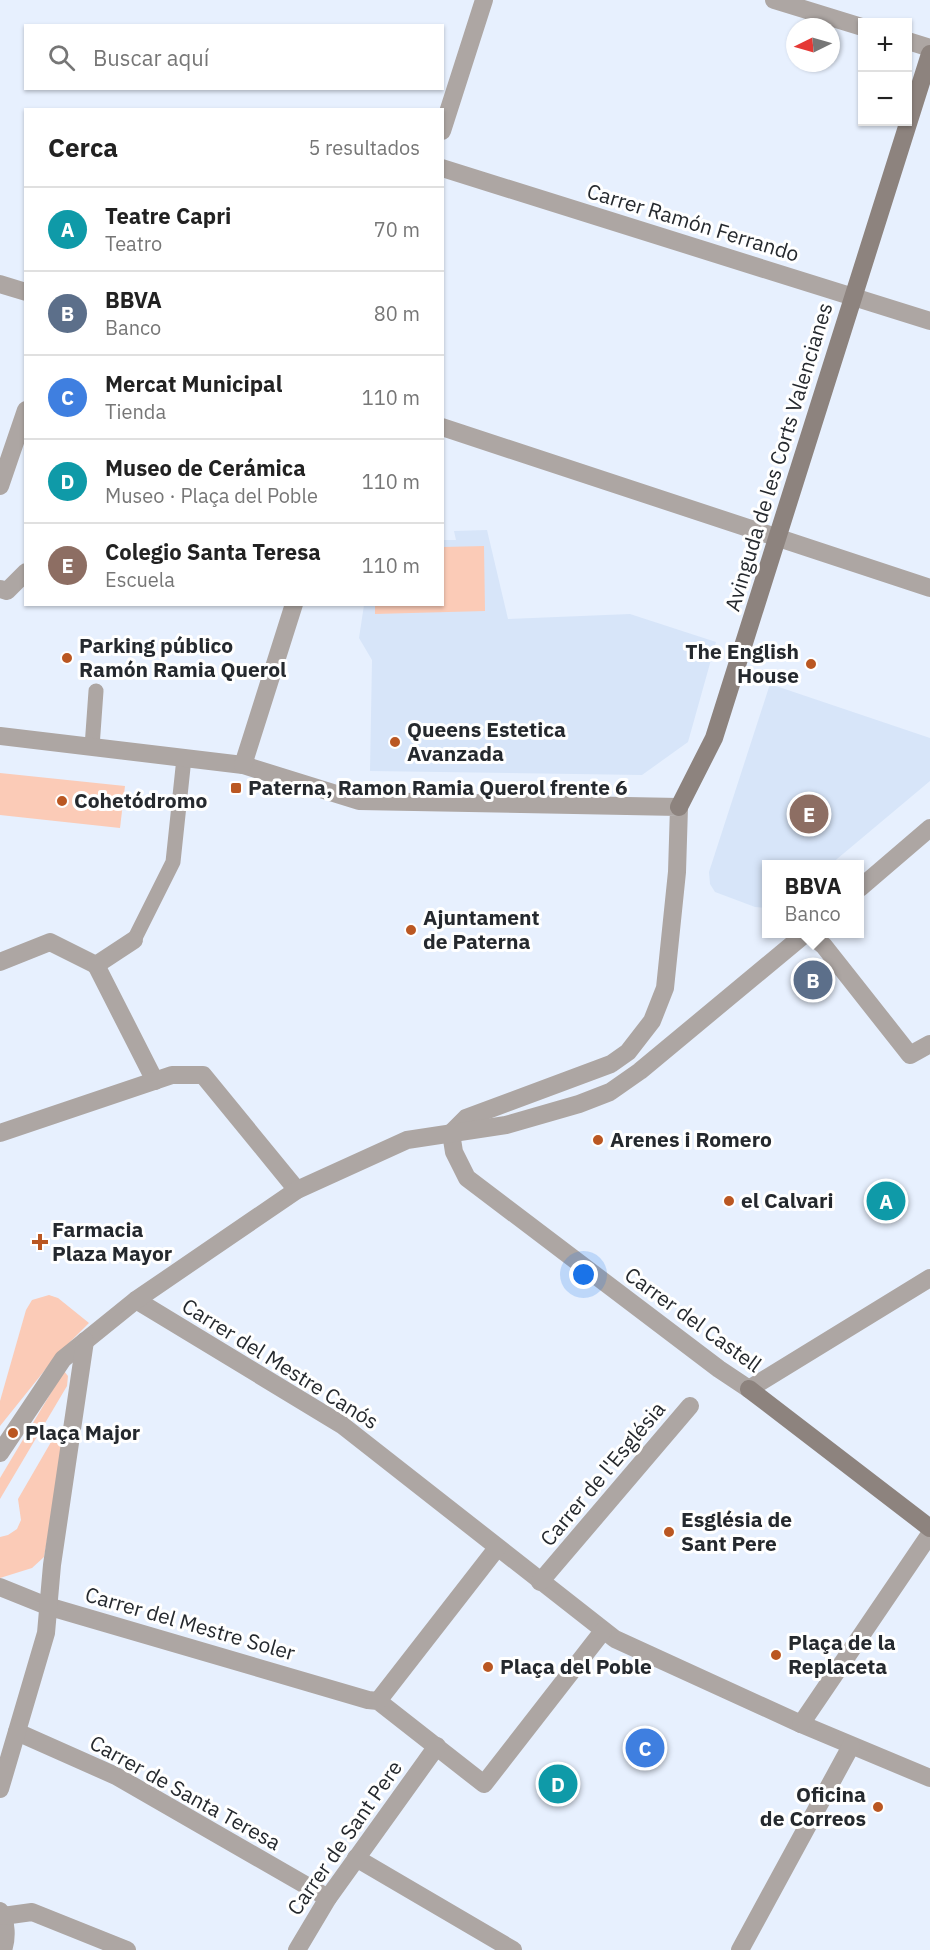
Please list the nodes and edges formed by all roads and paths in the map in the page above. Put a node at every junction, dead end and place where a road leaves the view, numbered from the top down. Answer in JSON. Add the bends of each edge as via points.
{"nodes":[{"id":1,"x":484,"y":0,"type":"edge"},
{"id":2,"x":774,"y":0,"type":"edge"},
{"id":3,"x":858,"y":26,"type":"edge"},
{"id":4,"x":912,"y":42,"type":"edge"},
{"id":5,"x":930,"y":48,"type":"edge"},
{"id":6,"x":930,"y":54,"type":"edge"},
{"id":7,"x":444,"y":125,"type":"edge"},
{"id":8,"x":444,"y":169,"type":"edge"},
{"id":9,"x":0,"y":284,"type":"edge"},
{"id":10,"x":24,"y":291,"type":"edge"},
{"id":11,"x":854,"y":297,"type":"junction"},
{"id":12,"x":930,"y":321,"type":"edge"},
{"id":13,"x":24,"y":416,"type":"edge"},
{"id":14,"x":444,"y":428,"type":"edge"},
{"id":15,"x":0,"y":486,"type":"edge"},
{"id":16,"x":778,"y":538,"type":"junction"},
{"id":17,"x":24,"y":574,"type":"edge"},
{"id":18,"x":930,"y":588,"type":"edge"},
{"id":19,"x":0,"y":589,"type":"edge"},
{"id":20,"x":293,"y":606,"type":"edge"},
{"id":21,"x":96,"y":691,"type":"dead end"},
{"id":22,"x":0,"y":736,"type":"edge"},
{"id":23,"x":92,"y":747,"type":"junction"},
{"id":24,"x":184,"y":758,"type":"junction"},
{"id":25,"x":243,"y":765,"type":"junction"},
{"id":26,"x":679,"y":807,"type":"junction"},
{"id":27,"x":930,"y":828,"type":"edge"},
{"id":28,"x":864,"y":885,"type":"edge"},
{"id":29,"x":799,"y":938,"type":"edge"},
{"id":30,"x":815,"y":938,"type":"edge"},
{"id":31,"x":134,"y":940,"type":"joint"},
{"id":32,"x":0,"y":962,"type":"edge"},
{"id":33,"x":96,"y":965,"type":"junction"},
{"id":34,"x":930,"y":1044,"type":"edge"},
{"id":35,"x":155,"y":1081,"type":"junction"},
{"id":36,"x":0,"y":1133,"type":"edge"},
{"id":37,"x":451,"y":1133,"type":"junction"},
{"id":38,"x":297,"y":1190,"type":"junction"},
{"id":39,"x":930,"y":1278,"type":"edge"},
{"id":40,"x":136,"y":1300,"type":"junction"},
{"id":41,"x":85,"y":1341,"type":"junction"},
{"id":42,"x":749,"y":1389,"type":"junction"},
{"id":43,"x":690,"y":1406,"type":"dead end"},
{"id":44,"x":0,"y":1453,"type":"edge"},
{"id":45,"x":930,"y":1528,"type":"edge"},
{"id":46,"x":930,"y":1534,"type":"edge"},
{"id":47,"x":496,"y":1548,"type":"junction"},
{"id":48,"x":545,"y":1576,"type":"junction"},
{"id":49,"x":0,"y":1587,"type":"edge"},
{"id":50,"x":47,"y":1606,"type":"junction"},
{"id":51,"x":609,"y":1635,"type":"junction"},
{"id":52,"x":373,"y":1701,"type":"junction"},
{"id":53,"x":801,"y":1724,"type":"junction"},
{"id":54,"x":17,"y":1732,"type":"junction"},
{"id":55,"x":851,"y":1746,"type":"junction"},
{"id":56,"x":434,"y":1750,"type":"junction"},
{"id":57,"x":930,"y":1778,"type":"edge"},
{"id":58,"x":0,"y":1789,"type":"edge"},
{"id":59,"x":356,"y":1858,"type":"junction"},
{"id":60,"x":328,"y":1898,"type":"junction"},
{"id":61,"x":2,"y":1914,"type":"edge"},
{"id":62,"x":3,"y":1950,"type":"edge"},
{"id":63,"x":127,"y":1950,"type":"edge"},
{"id":64,"x":297,"y":1950,"type":"edge"},
{"id":65,"x":513,"y":1950,"type":"edge"},
{"id":66,"x":740,"y":1950,"type":"edge"}],
"edges":[{"from":1,"to":7,"type":"street"},
{"from":2,"to":3,"type":"street"},
{"from":4,"to":5,"type":"street"},
{"from":6,"to":11,"type":"street","name":"Avinguda de les Corts Valencianes"},
{"from":8,"to":11,"type":"street","name":"Carrer Ramón Ferrando"},
{"from":9,"to":10,"type":"street"},
{"from":11,"to":12,"type":"street","name":"Carrer Ramón Ferrando"},
{"from":11,"to":16,"type":"street","name":"Avinguda de les Corts Valencianes"},
{"from":13,"to":15,"type":"street"},
{"from":14,"to":16,"type":"street"},
{"from":16,"to":18,"type":"street"},
{"from":16,"to":26,"type":"street","name":"Avinguda de les Corts Valencianes","via":[[714,738]]},
{"from":17,"to":19,"type":"street","via":[[7,591]]},
{"from":20,"to":25,"type":"street"},
{"from":21,"to":23,"type":"lane"},
{"from":22,"to":23,"type":"street"},
{"from":23,"to":24,"type":"street"},
{"from":24,"to":25,"type":"street"},
{"from":24,"to":31,"type":"lane","via":[[173,862]]},
{"from":25,"to":26,"type":"street","via":[[359,801]]},
{"from":26,"to":37,"type":"street","name":"Avinguda de les Corts Valencianes","via":[[677,872],[665,987],[652,1021],[628,1052],[611,1064],[466,1118]]},
{"from":27,"to":28,"type":"street"},
{"from":29,"to":37,"type":"street","via":[[610,1092],[506,1125]]},
{"from":30,"to":34,"type":"street","via":[[910,1055]]},
{"from":31,"to":33,"type":"street"},
{"from":32,"to":33,"type":"street","via":[[50,942]]},
{"from":33,"to":35,"type":"street"},
{"from":35,"to":36,"type":"street"},
{"from":35,"to":38,"type":"street","via":[[172,1075],[203,1075]]},
{"from":37,"to":38,"type":"street","via":[[407,1140]]},
{"from":37,"to":42,"type":"street","name":"Carrer del Castell","via":[[454,1152],[467,1178]]},
{"from":38,"to":40,"type":"street"},
{"from":39,"to":42,"type":"street"},
{"from":40,"to":41,"type":"street"},
{"from":40,"to":47,"type":"street","name":"Carrer del Mestre Canós","via":[[342,1425]]},
{"from":41,"to":44,"type":"street","via":[[63,1359]]},
{"from":41,"to":50,"type":"street"},
{"from":42,"to":45,"type":"street","name":"Carrer del Castell"},
{"from":43,"to":48,"type":"street","name":"Carrer de l'Església"},
{"from":46,"to":53,"type":"street"},
{"from":47,"to":48,"type":"street"},
{"from":47,"to":52,"type":"street"},
{"from":48,"to":51,"type":"street"},
{"from":49,"to":50,"type":"street","name":"Carrer del Mestre Soler"},
{"from":50,"to":52,"type":"street","name":"Carrer del Mestre Soler"},
{"from":50,"to":54,"type":"street","via":[[46,1633]]},
{"from":51,"to":53,"type":"street"},
{"from":51,"to":56,"type":"street","via":[[484,1784]]},
{"from":52,"to":56,"type":"street"},
{"from":53,"to":55,"type":"street"},
{"from":54,"to":58,"type":"street"},
{"from":54,"to":60,"type":"street","name":"Carrer de Santa Teresa","via":[[116,1776]]},
{"from":55,"to":57,"type":"street"},
{"from":55,"to":66,"type":"street"},
{"from":56,"to":59,"type":"street","name":"Carrer de Sant Pere"},
{"from":59,"to":60,"type":"street","name":"Carrer de Sant Pere"},
{"from":59,"to":65,"type":"street"},
{"from":60,"to":64,"type":"street","name":"Carrer de Sant Pere"},
{"from":61,"to":62,"type":"street","via":[[6,1941]]},
{"from":61,"to":63,"type":"street","via":[[32,1912]]}]}
